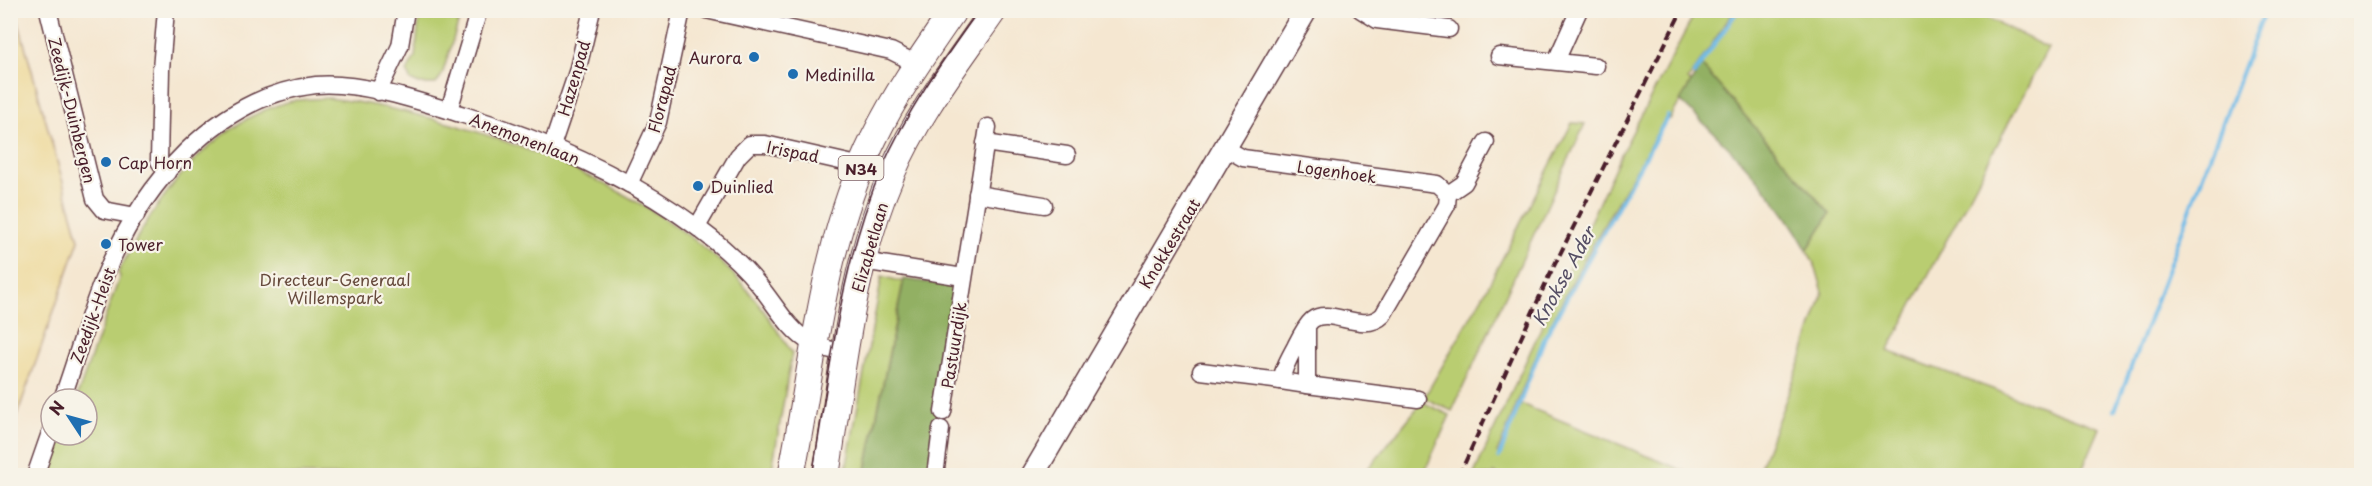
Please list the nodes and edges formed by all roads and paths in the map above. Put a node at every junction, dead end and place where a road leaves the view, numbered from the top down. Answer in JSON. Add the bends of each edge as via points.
{"nodes":[{"id":1,"x":48,"y":10,"type":"edge"},
{"id":2,"x":166,"y":10,"type":"edge"},
{"id":3,"x":406,"y":10,"type":"edge"},
{"id":4,"x":479,"y":10,"type":"edge"},
{"id":5,"x":592,"y":10,"type":"edge"},
{"id":6,"x":682,"y":10,"type":"edge"},
{"id":7,"x":706,"y":10,"type":"edge"},
{"id":8,"x":954,"y":10,"type":"edge"},
{"id":9,"x":994,"y":10,"type":"edge"},
{"id":10,"x":1306,"y":10,"type":"edge"},
{"id":11,"x":1361,"y":10,"type":"edge"},
{"id":12,"x":1579,"y":10,"type":"edge"},
{"id":13,"x":1449,"y":29,"type":"dead end"},
{"id":14,"x":1499,"y":56,"type":"dead end"},
{"id":15,"x":1556,"y":61,"type":"junction"},
{"id":16,"x":917,"y":64,"type":"junction"},
{"id":17,"x":1596,"y":66,"type":"dead end"},
{"id":18,"x":378,"y":92,"type":"junction"},
{"id":19,"x":449,"y":110,"type":"junction"},
{"id":20,"x":1486,"y":142,"type":"dead end"},
{"id":21,"x":552,"y":146,"type":"junction"},
{"id":22,"x":1225,"y":148,"type":"junction"},
{"id":23,"x":1067,"y":155,"type":"dead end"},
{"id":24,"x":862,"y":166,"type":"junction"},
{"id":25,"x":167,"y":173,"type":"junction"},
{"id":26,"x":629,"y":184,"type":"junction"},
{"id":27,"x":977,"y":194,"type":"junction"},
{"id":28,"x":1448,"y":194,"type":"junction"},
{"id":29,"x":1044,"y":205,"type":"dead end"},
{"id":30,"x":133,"y":222,"type":"junction"},
{"id":31,"x":697,"y":227,"type":"junction"},
{"id":32,"x":863,"y":261,"type":"junction"},
{"id":33,"x":963,"y":277,"type":"junction"},
{"id":34,"x":1307,"y":327,"type":"junction"},
{"id":35,"x":813,"y":345,"type":"junction"},
{"id":36,"x":846,"y":353,"type":"junction"},
{"id":37,"x":1201,"y":371,"type":"dead end"},
{"id":38,"x":1281,"y":381,"type":"junction"},
{"id":39,"x":1307,"y":385,"type":"junction"},
{"id":40,"x":66,"y":387,"type":"edge"},
{"id":41,"x":1418,"y":399,"type":"dead end"},
{"id":42,"x":45,"y":447,"type":"edge"},
{"id":43,"x":35,"y":476,"type":"edge"},
{"id":44,"x":791,"y":476,"type":"edge"},
{"id":45,"x":826,"y":476,"type":"edge"},
{"id":46,"x":935,"y":476,"type":"edge"},
{"id":47,"x":1032,"y":476,"type":"edge"}],
"edges":[{"from":1,"to":30,"type":"street","name":"Zeedijk-Duinbergen","via":[[95,199],[104,210]]},
{"from":2,"to":25,"type":"street","via":[[160,69],[159,162]]},
{"from":3,"to":18,"type":"street","via":[[400,46]]},
{"from":4,"to":19,"type":"street"},
{"from":5,"to":21,"type":"street","name":"Hazenpad","via":[[577,72]]},
{"from":6,"to":26,"type":"street","name":"Florapad","via":[[658,122]]},
{"from":7,"to":16,"type":"street","via":[[891,51]]},
{"from":8,"to":16,"type":"main road","name":"Elizabetlaan","number":"N34"},
{"from":9,"to":32,"type":"main road","name":"Elizabetlaan","number":"N34","via":[[945,80],[892,171]]},
{"from":10,"to":22,"type":"street","name":"Knokkestraat"},
{"from":11,"to":13,"type":"street","via":[[1377,20]]},
{"from":12,"to":15,"type":"street"},
{"from":14,"to":15,"type":"street"},
{"from":15,"to":17,"type":"street"},
{"from":16,"to":24,"type":"main road","name":"Elizabetlaan","number":"N34"},
{"from":18,"to":19,"type":"street","name":"Anemonenlaan"},
{"from":18,"to":25,"type":"street","name":"Anemonenlaan","via":[[318,85],[285,91],[253,103],[219,123],[187,149]]},
{"from":19,"to":21,"type":"street","name":"Anemonenlaan"},
{"from":20,"to":28,"type":"street","via":[[1470,176]]},
{"from":21,"to":26,"type":"street","name":"Anemonenlaan"},
{"from":22,"to":28,"type":"street","name":"Logenhoek","via":[[1243,158],[1437,184]]},
{"from":22,"to":47,"type":"street","name":"Knokkestraat"},
{"from":23,"to":27,"type":"street","name":"Pastuurdijk","via":[[986,135]]},
{"from":24,"to":31,"type":"street","name":"Irispad","via":[[750,144],[738,156]]},
{"from":24,"to":35,"type":"main road","name":"Elizabetlaan","number":"N34","via":[[832,255]]},
{"from":25,"to":30,"type":"street","name":"Zeedijk-Heist"},
{"from":26,"to":31,"type":"street","name":"Anemonenlaan"},
{"from":27,"to":29,"type":"street"},
{"from":27,"to":33,"type":"street","name":"Pastuurdijk"},
{"from":28,"to":34,"type":"street","via":[[1447,205],[1377,322],[1322,316]]},
{"from":30,"to":40,"type":"street","name":"Zeedijk-Heist","via":[[103,278]]},
{"from":31,"to":35,"type":"street","name":"Anemonenlaan","via":[[741,263],[800,336]]},
{"from":32,"to":33,"type":"street"},
{"from":32,"to":36,"type":"main road","name":"Elizabetlaan","number":"N34"},
{"from":33,"to":46,"type":"street","name":"Pastuurdijk"},
{"from":34,"to":38,"type":"street"},
{"from":34,"to":39,"type":"street"},
{"from":35,"to":36,"type":"street","name":"Anemonenlaan"},
{"from":35,"to":44,"type":"main road","name":"Elizabetlaan","number":"N34"},
{"from":36,"to":45,"type":"main road","name":"Elizabetlaan","number":"N34"},
{"from":37,"to":38,"type":"street"},
{"from":38,"to":39,"type":"street"},
{"from":39,"to":41,"type":"street"},
{"from":42,"to":43,"type":"street"}]}
